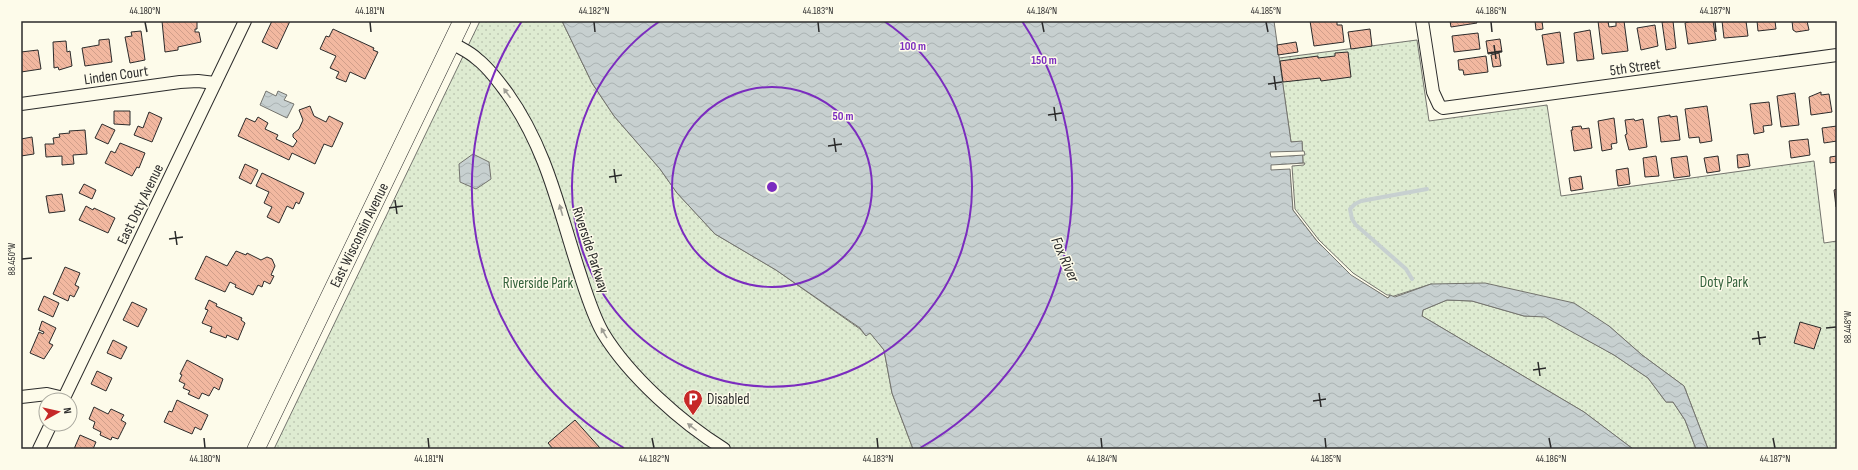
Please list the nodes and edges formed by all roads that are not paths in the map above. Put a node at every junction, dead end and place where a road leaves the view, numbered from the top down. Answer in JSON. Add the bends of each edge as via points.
{"nodes":[{"id":1,"x":245,"y":21,"type":"edge"},
{"id":2,"x":462,"y":21,"type":"edge"},
{"id":3,"x":1422,"y":21,"type":"edge"},
{"id":4,"x":452,"y":43,"type":"junction"},
{"id":5,"x":1837,"y":55,"type":"edge"},
{"id":6,"x":215,"y":83,"type":"junction"},
{"id":7,"x":21,"y":104,"type":"edge"},
{"id":8,"x":67,"y":392,"type":"edge"},
{"id":9,"x":38,"y":395,"type":"edge"},
{"id":10,"x":21,"y":397,"type":"edge"},
{"id":11,"x":47,"y":432,"type":"edge"},
{"id":12,"x":39,"y":449,"type":"edge"},
{"id":13,"x":256,"y":449,"type":"edge"},
{"id":14,"x":724,"y":449,"type":"edge"}],
"edges":[{"from":1,"to":6,"type":"street","name":"East Doty Avenue"},
{"from":2,"to":4,"type":"main road","name":"East Wisconsin Avenue"},
{"from":3,"to":5,"type":"street","name":"5th Street","via":[[1433,92],[1438,105],[1443,108]]},
{"from":4,"to":13,"type":"main road","name":"East Wisconsin Avenue"},
{"from":14,"to":4,"type":"street","name":"Riverside Parkway","one_way":true,"via":[[688,424],[636,376],[603,332],[582,280],[544,158],[531,131],[514,103],[488,70],[474,56]]},
{"from":6,"to":7,"type":"street","name":"Linden Court","via":[[198,80]]},
{"from":6,"to":8,"type":"street","name":"East Doty Avenue"},
{"from":9,"to":10,"type":"street"},
{"from":11,"to":12,"type":"street"}]}
